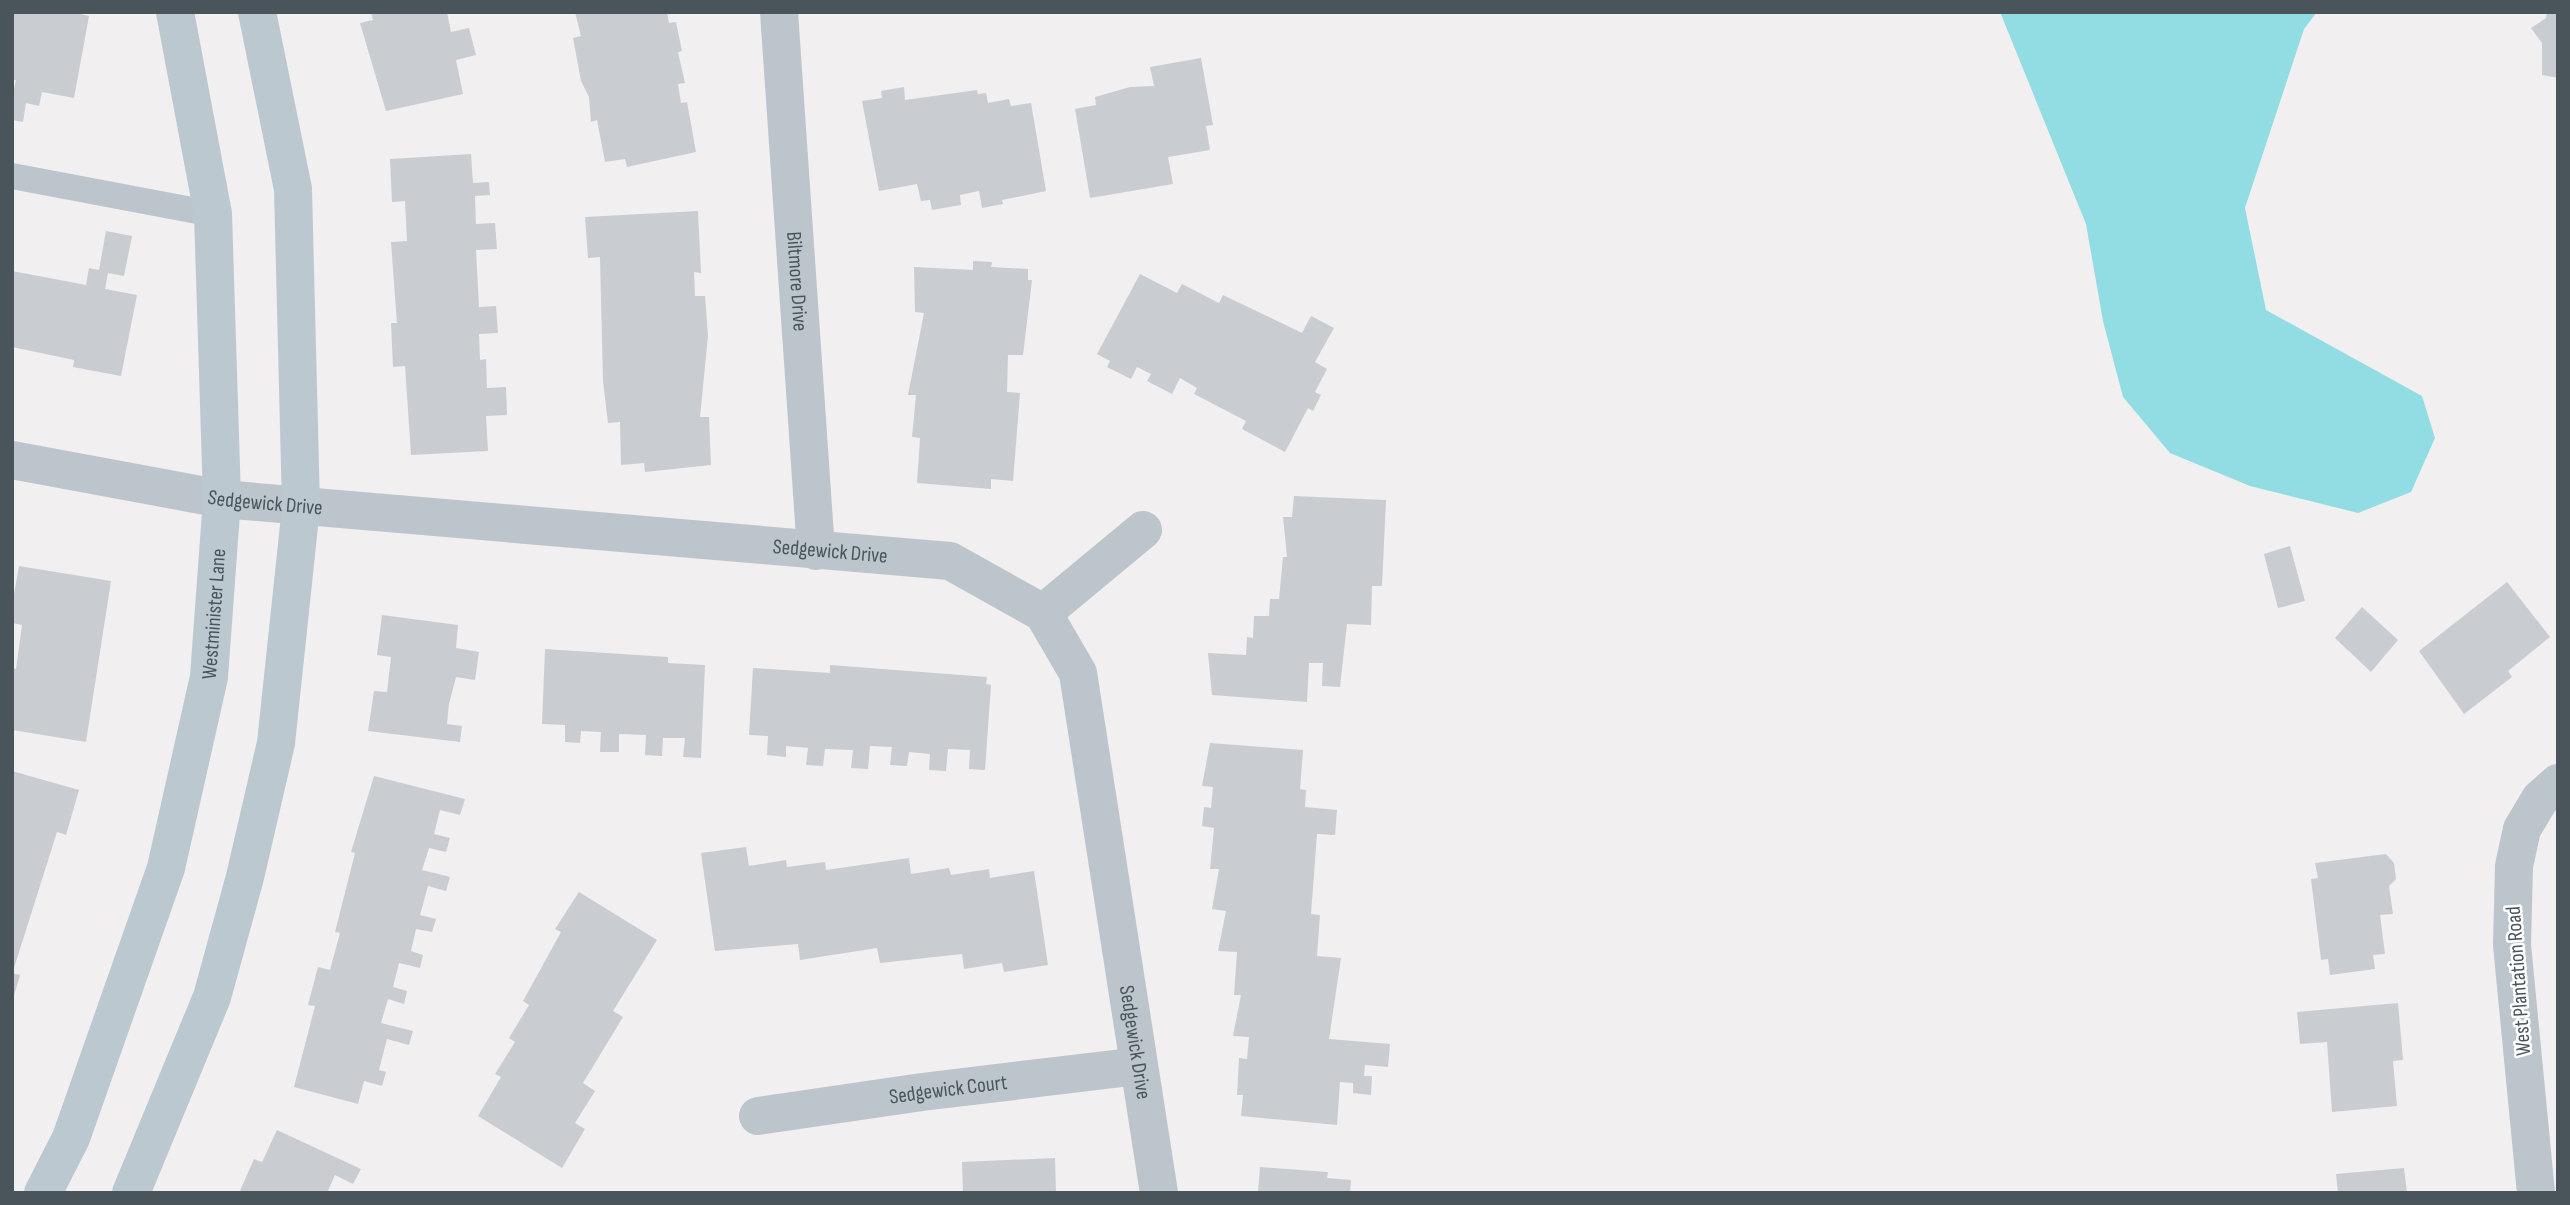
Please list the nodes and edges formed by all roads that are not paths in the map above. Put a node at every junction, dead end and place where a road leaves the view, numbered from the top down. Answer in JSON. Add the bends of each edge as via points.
{"nodes":[{"id":1,"x":175,"y":12,"type":"edge"},
{"id":2,"x":257,"y":12,"type":"edge"},
{"id":3,"x":779,"y":12,"type":"edge"},
{"id":4,"x":12,"y":176,"type":"edge"},
{"id":5,"x":213,"y":214,"type":"junction"},
{"id":6,"x":12,"y":460,"type":"edge"},
{"id":7,"x":222,"y":499,"type":"junction"},
{"id":8,"x":302,"y":507,"type":"junction"},
{"id":9,"x":1143,"y":530,"type":"dead end"},
{"id":10,"x":816,"y":551,"type":"junction"},
{"id":11,"x":1043,"y":613,"type":"junction"},
{"id":12,"x":2558,"y":783,"type":"edge"},
{"id":13,"x":1139,"y":1066,"type":"junction"},
{"id":14,"x":758,"y":1116,"type":"dead end"},
{"id":15,"x":43,"y":1193,"type":"edge"},
{"id":16,"x":131,"y":1193,"type":"edge"},
{"id":17,"x":1159,"y":1193,"type":"edge"},
{"id":18,"x":2536,"y":1193,"type":"edge"}],
"edges":[{"from":1,"to":5,"type":"street","name":"Westminister Lane"},
{"from":2,"to":8,"type":"street","via":[[293,189]]},
{"from":3,"to":10,"type":"street","name":"Biltmore Drive"},
{"from":4,"to":5,"type":"lane"},
{"from":5,"to":7,"type":"street","name":"Westminister Lane"},
{"from":6,"to":7,"type":"street","name":"Sedgewick Drive"},
{"from":7,"to":8,"type":"street","name":"Sedgewick Drive"},
{"from":7,"to":15,"type":"street","name":"Westminister Lane","via":[[209,677],[166,868],[71,1138]]},
{"from":8,"to":10,"type":"street","name":"Sedgewick Drive"},
{"from":8,"to":16,"type":"street","via":[[276,743],[245,877],[212,997]]},
{"from":9,"to":11,"type":"street"},
{"from":10,"to":11,"type":"street","name":"Sedgewick Drive","via":[[950,561]]},
{"from":11,"to":13,"type":"street","name":"Sedgewick Drive","via":[[1078,673]]},
{"from":12,"to":18,"type":"street","name":"West Plantation Road","via":[[2540,799],[2522,829],[2514,866],[2512,945]]},
{"from":13,"to":14,"type":"street","name":"Sedgewick Court"},
{"from":13,"to":17,"type":"street","name":"Sedgewick Drive"}]}
